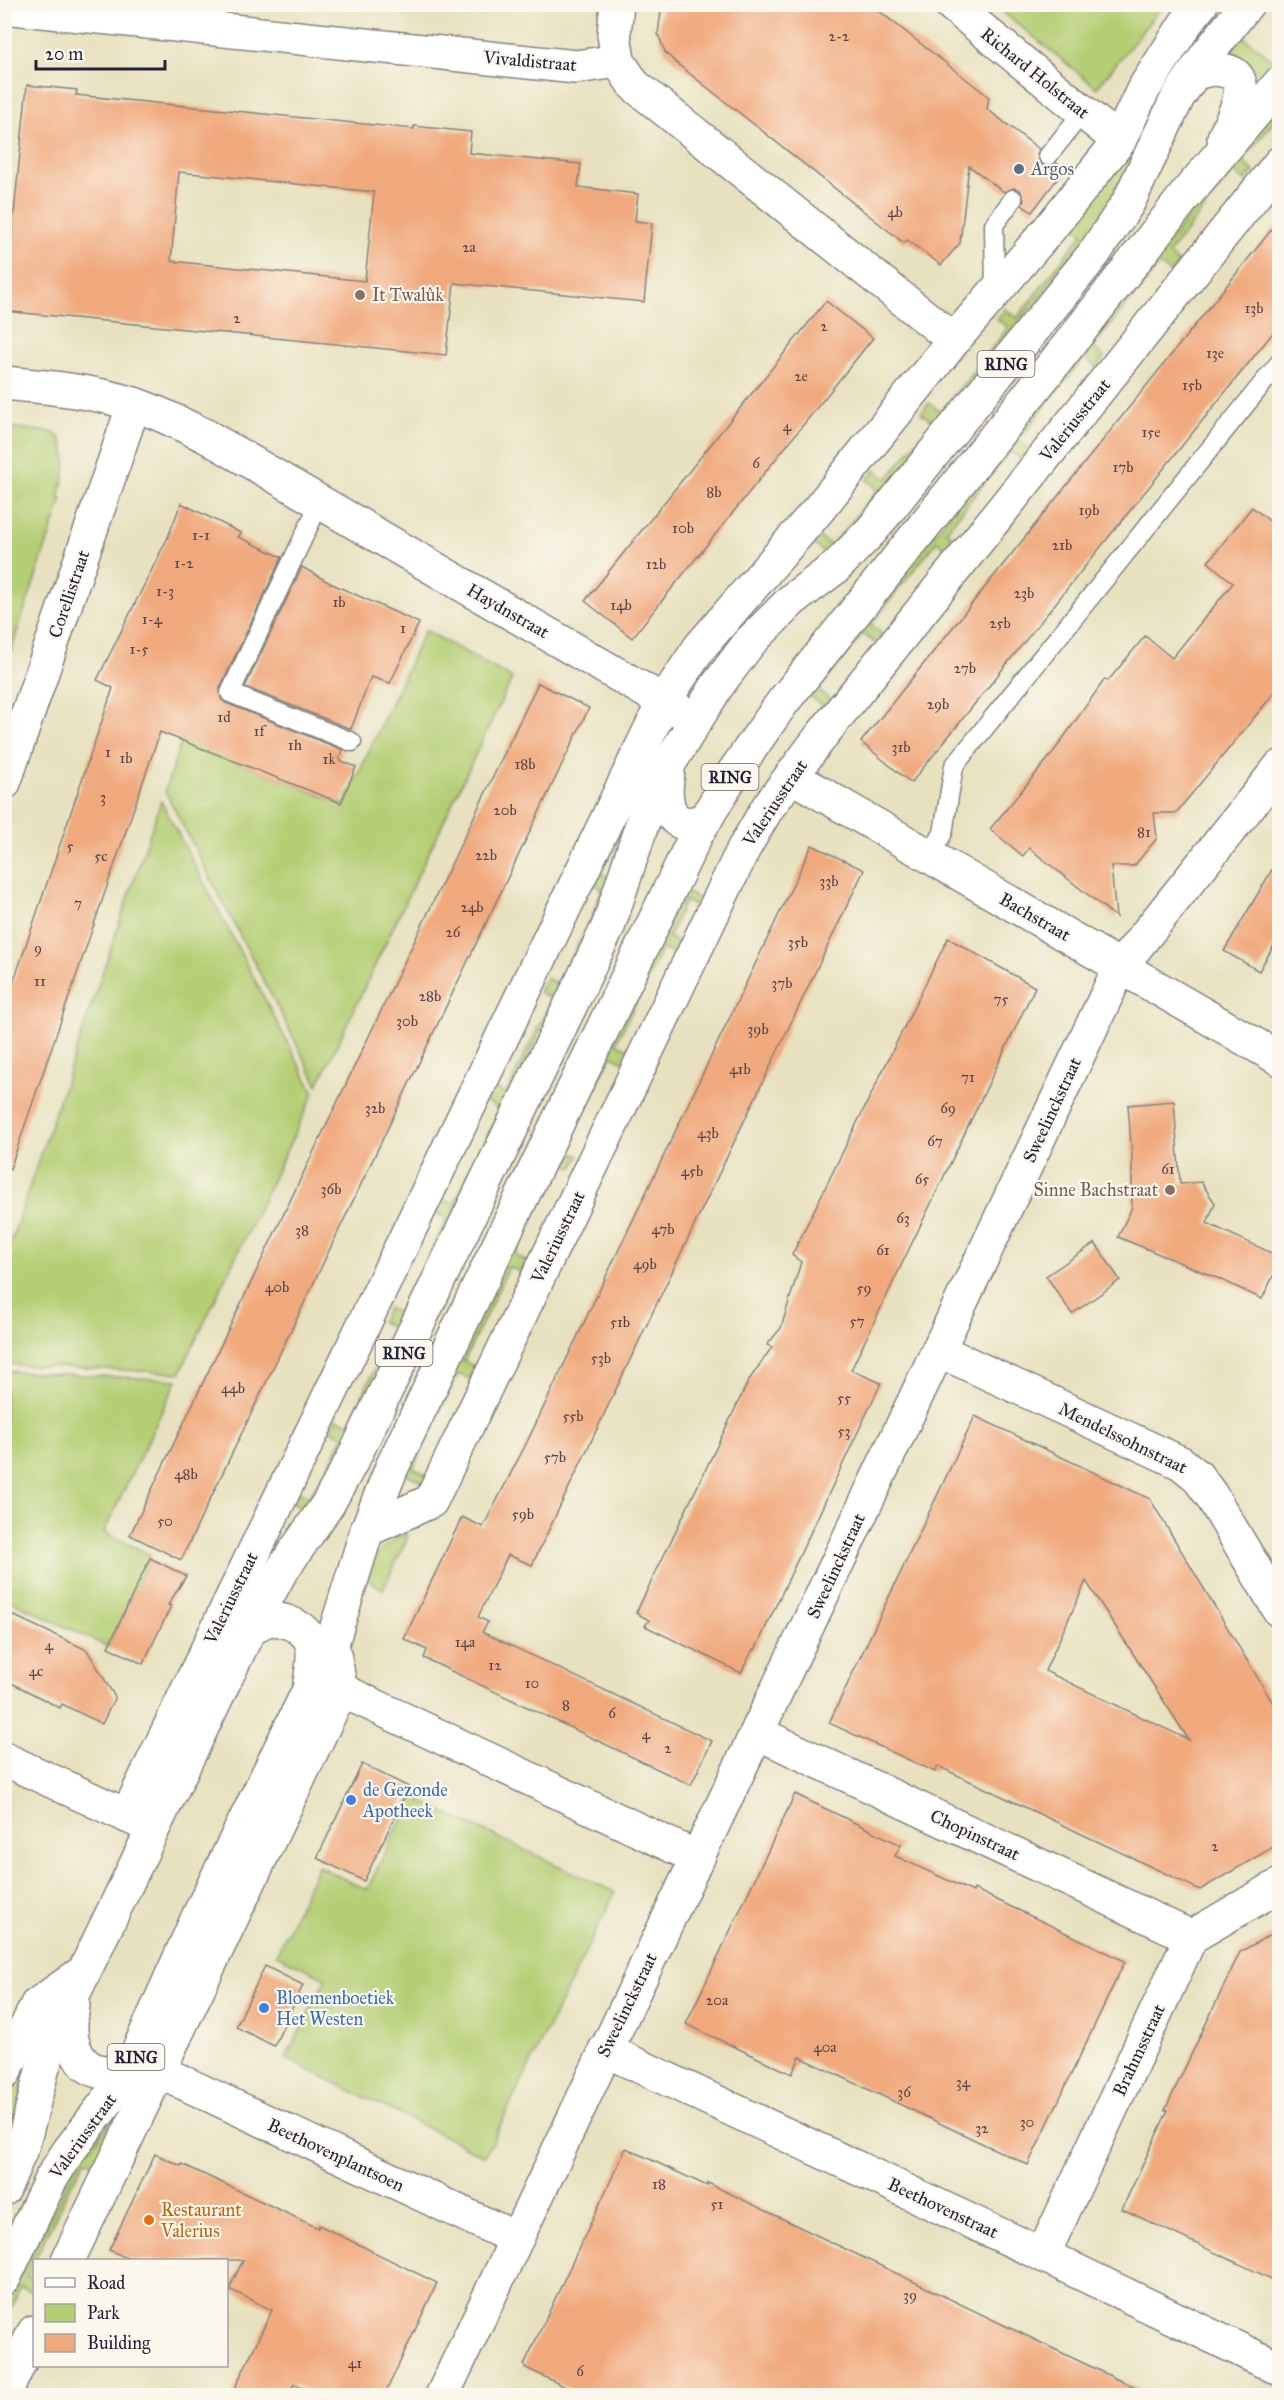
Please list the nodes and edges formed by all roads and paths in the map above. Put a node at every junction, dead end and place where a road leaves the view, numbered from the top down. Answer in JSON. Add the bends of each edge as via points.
{"nodes":[{"id":1,"x":617,"y":4,"type":"edge"},
{"id":2,"x":951,"y":4,"type":"edge"},
{"id":3,"x":1201,"y":4,"type":"edge"},
{"id":4,"x":1247,"y":4,"type":"edge"},
{"id":5,"x":4,"y":7,"type":"edge"},
{"id":6,"x":233,"y":18,"type":"edge"},
{"id":7,"x":618,"y":61,"type":"junction"},
{"id":8,"x":1151,"y":78,"type":"junction"},
{"id":9,"x":1280,"y":83,"type":"edge"},
{"id":10,"x":1186,"y":85,"type":"junction"},
{"id":11,"x":1082,"y":113,"type":"junction"},
{"id":12,"x":1119,"y":141,"type":"junction"},
{"id":13,"x":1047,"y":156,"type":"dead end"},
{"id":14,"x":1216,"y":159,"type":"junction"},
{"id":15,"x":1280,"y":163,"type":"edge"},
{"id":16,"x":1013,"y":199,"type":"dead end"},
{"id":17,"x":994,"y":293,"type":"junction"},
{"id":18,"x":954,"y":340,"type":"junction"},
{"id":19,"x":1280,"y":362,"type":"edge"},
{"id":20,"x":4,"y":383,"type":"edge"},
{"id":21,"x":134,"y":404,"type":"junction"},
{"id":22,"x":320,"y":502,"type":"junction"},
{"id":23,"x":777,"y":558,"type":"junction"},
{"id":24,"x":782,"y":609,"type":"junction"},
{"id":25,"x":664,"y":701,"type":"junction"},
{"id":26,"x":695,"y":720,"type":"junction"},
{"id":27,"x":352,"y":741,"type":"dead end"},
{"id":28,"x":670,"y":762,"type":"junction"},
{"id":29,"x":1280,"y":767,"type":"edge"},
{"id":30,"x":791,"y":776,"type":"junction"},
{"id":31,"x":4,"y":783,"type":"edge"},
{"id":32,"x":706,"y":819,"type":"junction"},
{"id":33,"x":930,"y":856,"type":"junction"},
{"id":34,"x":1120,"y":967,"type":"junction"},
{"id":35,"x":1280,"y":1059,"type":"edge"},
{"id":36,"x":938,"y":1350,"type":"junction"},
{"id":37,"x":367,"y":1530,"type":"junction"},
{"id":38,"x":1280,"y":1611,"type":"edge"},
{"id":39,"x":248,"y":1632,"type":"junction"},
{"id":40,"x":332,"y":1643,"type":"junction"},
{"id":41,"x":309,"y":1688,"type":"junction"},
{"id":42,"x":341,"y":1690,"type":"junction"},
{"id":43,"x":758,"y":1733,"type":"junction"},
{"id":44,"x":4,"y":1759,"type":"edge"},
{"id":45,"x":140,"y":1822,"type":"junction"},
{"id":46,"x":698,"y":1858,"type":"junction"},
{"id":47,"x":1280,"y":1885,"type":"edge"},
{"id":48,"x":1191,"y":1937,"type":"junction"},
{"id":49,"x":80,"y":1982,"type":"junction"},
{"id":50,"x":605,"y":2050,"type":"junction"},
{"id":51,"x":146,"y":2066,"type":"junction"},
{"id":52,"x":4,"y":2073,"type":"edge"},
{"id":53,"x":4,"y":2189,"type":"edge"},
{"id":54,"x":515,"y":2238,"type":"junction"},
{"id":55,"x":1043,"y":2255,"type":"junction"},
{"id":56,"x":68,"y":2259,"type":"edge"},
{"id":57,"x":4,"y":2278,"type":"edge"},
{"id":58,"x":33,"y":2333,"type":"edge"},
{"id":59,"x":1280,"y":2369,"type":"edge"},
{"id":60,"x":453,"y":2392,"type":"edge"},
{"id":61,"x":4,"y":2395,"type":"edge"}],
"edges":[{"from":1,"to":7,"type":"street","via":[[614,34]]},
{"from":2,"to":11,"type":"street","name":"Richard Holstraat"},
{"from":3,"to":8,"type":"street","name":"Valeriusstraat"},
{"from":4,"to":10,"type":"street","name":"Valeriusstraat","number":"RING"},
{"from":5,"to":6,"type":"street","name":"Vivaldistraat"},
{"from":6,"to":7,"type":"street","name":"Vivaldistraat","via":[[576,68]]},
{"from":7,"to":18,"type":"street","via":[[634,85]]},
{"from":8,"to":10,"type":"street"},
{"from":8,"to":12,"type":"street","name":"Valeriusstraat"},
{"from":9,"to":14,"type":"street","name":"Valeriusstraat","number":"RING"},
{"from":10,"to":14,"type":"street","name":"Valeriusstraat","via":[[1207,68],[1232,72],[1241,85],[1240,100]]},
{"from":10,"to":24,"type":"street","name":"Valeriusstraat","number":"RING","via":[[1128,203],[1093,255],[872,530],[836,567]]},
{"from":11,"to":12,"type":"street","name":"Richard Holstraat"},
{"from":11,"to":13,"type":"lane"},
{"from":12,"to":17,"type":"street","name":"Valeriusstraat"},
{"from":14,"to":32,"type":"street","name":"Valeriusstraat","number":"RING","via":[[782,704]]},
{"from":15,"to":30,"type":"street","name":"Valeriusstraat"},
{"from":16,"to":17,"type":"lane","via":[[994,225]]},
{"from":17,"to":18,"type":"street","name":"Valeriusstraat"},
{"from":18,"to":23,"type":"street","name":"Valeriusstraat"},
{"from":19,"to":33,"type":"lane","via":[[954,766],[943,833]]},
{"from":20,"to":21,"type":"street","name":"Haydnstraat","via":[[61,388]]},
{"from":21,"to":22,"type":"street","name":"Haydnstraat","via":[[206,436]]},
{"from":21,"to":31,"type":"street","name":"Corellistraat"},
{"from":22,"to":25,"type":"street","name":"Haydnstraat"},
{"from":22,"to":27,"type":"lane","via":[[230,693]]},
{"from":23,"to":24,"type":"street"},
{"from":23,"to":25,"type":"street","name":"Valeriusstraat","via":[[700,647]]},
{"from":24,"to":26,"type":"street","name":"Valeriusstraat","number":"RING","via":[[750,642]]},
{"from":25,"to":26,"type":"street","name":"Haydnstraat"},
{"from":25,"to":45,"type":"street","name":"Valeriusstraat"},
{"from":26,"to":28,"type":"street","name":"Valeriusstraat","number":"RING"},
{"from":28,"to":32,"type":"street","name":"Valeriusstraat","via":[[665,791],[670,812],[688,825]]},
{"from":28,"to":39,"type":"street","name":"Valeriusstraat","number":"RING","via":[[645,815],[608,927],[354,1457]]},
{"from":29,"to":34,"type":"street","name":"Sweelinckstraat"},
{"from":30,"to":33,"type":"street","name":"Bachstraat"},
{"from":30,"to":37,"type":"street","name":"Valeriusstraat","via":[[744,848],[431,1501]]},
{"from":32,"to":37,"type":"street","name":"Valeriusstraat","number":"RING","via":[[673,879],[402,1445]]},
{"from":33,"to":34,"type":"street","name":"Bachstraat"},
{"from":34,"to":35,"type":"street","name":"Bachstraat"},
{"from":34,"to":36,"type":"street","name":"Sweelinckstraat"},
{"from":36,"to":38,"type":"street","name":"Mendelssohnstraat","via":[[1181,1463],[1211,1495]]},
{"from":36,"to":43,"type":"street","name":"Sweelinckstraat"},
{"from":37,"to":40,"type":"street","name":"Valeriusstraat","number":"RING"},
{"from":39,"to":41,"type":"street","name":"Valeriusstraat","via":[[264,1621],[277,1620],[288,1622],[308,1636],[313,1663]]},
{"from":39,"to":45,"type":"street","name":"Valeriusstraat","number":"RING"},
{"from":40,"to":41,"type":"street","name":"Valeriusstraat","number":"RING"},
{"from":40,"to":42,"type":"street","name":"Valeriusstraat"},
{"from":41,"to":51,"type":"street","name":"Valeriusstraat","number":"RING","via":[[204,1905]]},
{"from":42,"to":46,"type":"street"},
{"from":42,"to":51,"type":"street","name":"Valeriusstraat"},
{"from":43,"to":46,"type":"street","name":"Sweelinckstraat"},
{"from":43,"to":48,"type":"street","name":"Chopinstraat"},
{"from":44,"to":45,"type":"street"},
{"from":45,"to":49,"type":"street","name":"Valeriusstraat","number":"RING"},
{"from":46,"to":50,"type":"street","name":"Sweelinckstraat"},
{"from":47,"to":48,"type":"street"},
{"from":48,"to":55,"type":"street","name":"Brahmsstraat"},
{"from":49,"to":51,"type":"street","name":"Valeriusstraat","via":[[70,2030],[74,2049],[84,2064],[111,2073]]},
{"from":49,"to":52,"type":"street","via":[[37,2005]]},
{"from":49,"to":53,"type":"street","name":"Valeriusstraat","number":"RING","via":[[58,2026],[23,2144]]},
{"from":50,"to":54,"type":"street","name":"Sweelinckstraat"},
{"from":50,"to":55,"type":"street","name":"Beethovenstraat"},
{"from":51,"to":54,"type":"street","name":"Beethovenplantsoen"},
{"from":51,"to":56,"type":"street","name":"Valeriusstraat"},
{"from":51,"to":57,"type":"street","name":"Valeriusstraat","number":"RING","via":[[128,2074],[68,2152]]},
{"from":54,"to":60,"type":"street","name":"Sweelinckstraat"},
{"from":55,"to":59,"type":"street","name":"Beethovenstraat"},
{"from":58,"to":61,"type":"street"}]}
